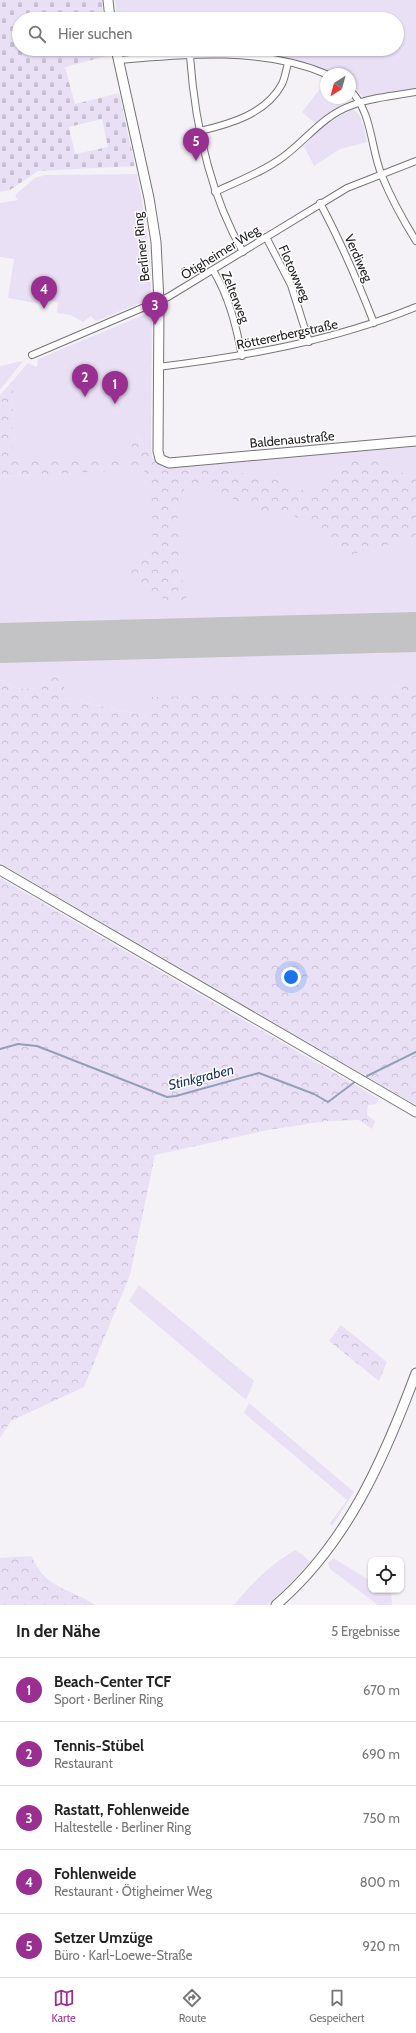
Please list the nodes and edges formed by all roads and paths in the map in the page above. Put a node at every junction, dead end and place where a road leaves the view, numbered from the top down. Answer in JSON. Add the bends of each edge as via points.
{"nodes":[{"id":1,"x":108,"y":0,"type":"edge"},
{"id":2,"x":109,"y":12,"type":"edge"},
{"id":3,"x":118,"y":56,"type":"edge"},
{"id":4,"x":190,"y":56,"type":"junction"},
{"id":5,"x":119,"y":60,"type":"junction"},
{"id":6,"x":288,"y":63,"type":"junction"},
{"id":7,"x":320,"y":72,"type":"edge"},
{"id":8,"x":416,"y":92,"type":"edge"},
{"id":9,"x":356,"y":97,"type":"edge"},
{"id":10,"x":360,"y":102,"type":"junction"},
{"id":11,"x":200,"y":131,"type":"junction"},
{"id":12,"x":416,"y":161,"type":"edge"},
{"id":13,"x":381,"y":174,"type":"junction"},
{"id":14,"x":215,"y":192,"type":"junction"},
{"id":15,"x":320,"y":203,"type":"junction"},
{"id":16,"x":266,"y":237,"type":"junction"},
{"id":17,"x":416,"y":241,"type":"edge"},
{"id":18,"x":243,"y":252,"type":"junction"},
{"id":19,"x":213,"y":270,"type":"junction"},
{"id":20,"x":159,"y":302,"type":"junction"},
{"id":21,"x":416,"y":308,"type":"edge"},
{"id":22,"x":374,"y":323,"type":"junction"},
{"id":23,"x":309,"y":342,"type":"junction"},
{"id":24,"x":32,"y":355,"type":"dead end"},
{"id":25,"x":242,"y":356,"type":"junction"},
{"id":26,"x":158,"y":367,"type":"junction"},
{"id":27,"x":416,"y":441,"type":"edge"},
{"id":28,"x":169,"y":463,"type":"joint"},
{"id":29,"x":0,"y":870,"type":"edge"},
{"id":30,"x":416,"y":1112,"type":"edge"},
{"id":31,"x":416,"y":1373,"type":"edge"},
{"id":32,"x":276,"y":1605,"type":"edge"}],
"edges":[{"from":1,"to":2,"type":"street"},
{"from":3,"to":5,"type":"street","name":"Berliner Ring"},
{"from":4,"to":5,"type":"street"},
{"from":4,"to":6,"type":"street","via":[[261,56]]},
{"from":4,"to":11,"type":"street","via":[[192,92]]},
{"from":5,"to":20,"type":"street","name":"Berliner Ring","via":[[149,198],[156,242]]},
{"from":6,"to":7,"type":"street"},
{"from":6,"to":11,"type":"street","via":[[283,83],[266,104],[244,117]]},
{"from":8,"to":10,"type":"street"},
{"from":9,"to":10,"type":"street"},
{"from":10,"to":13,"type":"street"},
{"from":10,"to":14,"type":"street","via":[[331,116],[268,168]]},
{"from":11,"to":14,"type":"street"},
{"from":12,"to":13,"type":"street","name":"Ötigheimer Weg"},
{"from":13,"to":15,"type":"street","name":"Ötigheimer Weg"},
{"from":13,"to":17,"type":"street"},
{"from":14,"to":18,"type":"street"},
{"from":15,"to":16,"type":"street","name":"Ötigheimer Weg"},
{"from":15,"to":22,"type":"street","name":"Verdiweg","via":[[357,278]]},
{"from":16,"to":18,"type":"street","name":"Ötigheimer Weg"},
{"from":16,"to":23,"type":"street","name":"Flotowweg","via":[[291,285]]},
{"from":18,"to":19,"type":"street","name":"Ötigheimer Weg"},
{"from":19,"to":20,"type":"street","name":"Ötigheimer Weg"},
{"from":19,"to":25,"type":"street","name":"Zelterweg","via":[[233,314]]},
{"from":20,"to":24,"type":"street","name":"Ötigheimer Weg"},
{"from":20,"to":26,"type":"street","name":"Berliner Ring"},
{"from":21,"to":22,"type":"street","name":"Röttererbergstraße"},
{"from":22,"to":23,"type":"street","name":"Röttererbergstraße"},
{"from":23,"to":25,"type":"street","name":"Röttererbergstraße"},
{"from":25,"to":26,"type":"street","name":"Röttererbergstraße"},
{"from":26,"to":28,"type":"street","name":"Berliner Ring","via":[[158,451],[160,459]]},
{"from":27,"to":28,"type":"street","name":"Baldenaustraße"},
{"from":29,"to":30,"type":"street"},
{"from":31,"to":32,"type":"street","via":[[383,1456],[353,1513],[317,1562]]}]}
